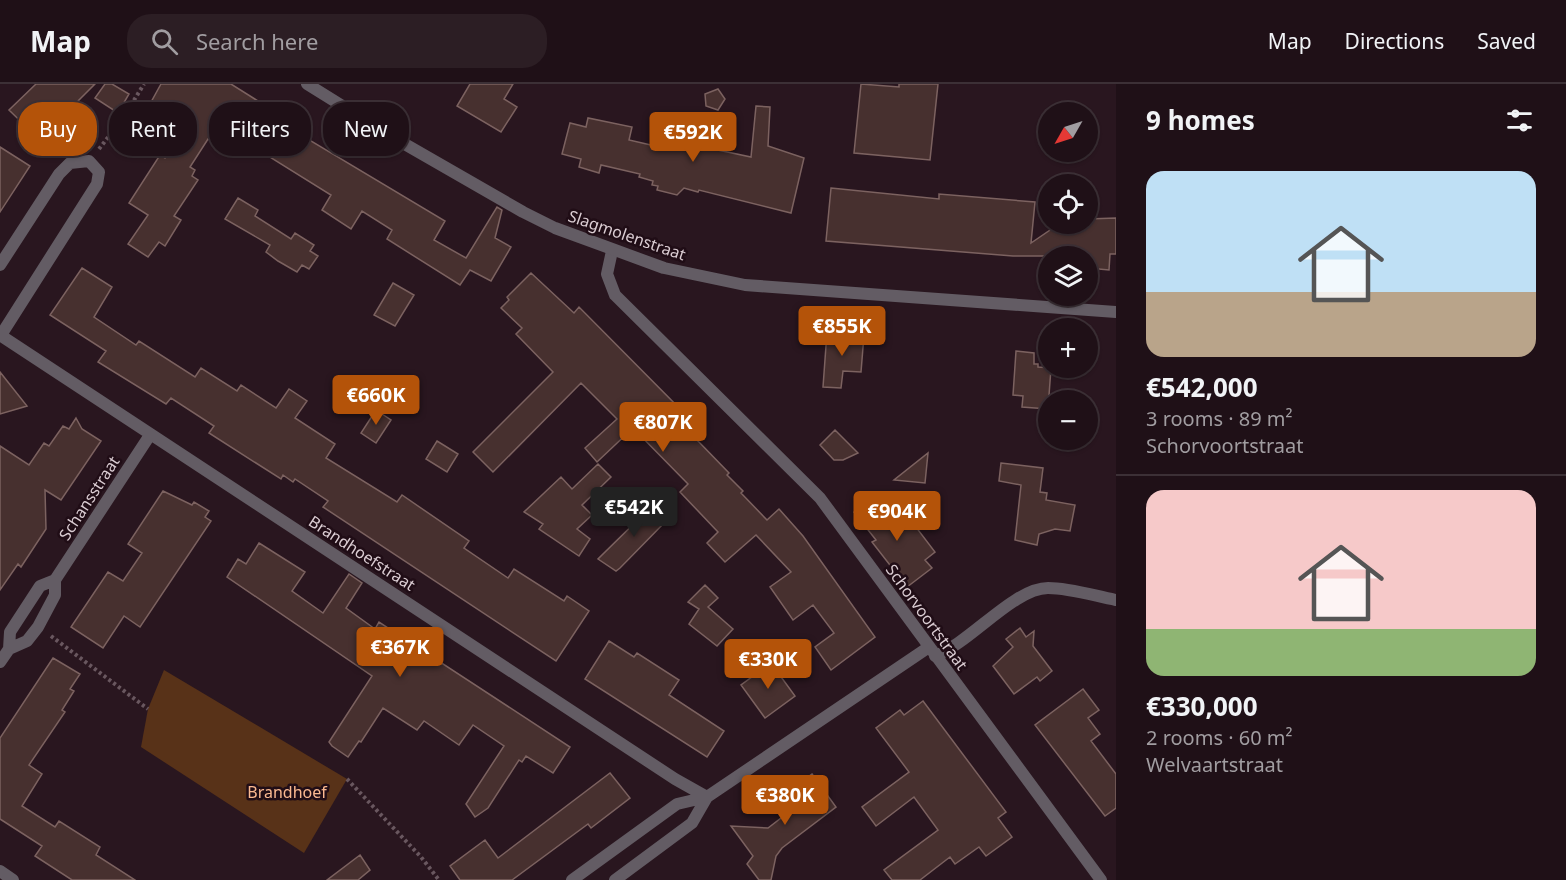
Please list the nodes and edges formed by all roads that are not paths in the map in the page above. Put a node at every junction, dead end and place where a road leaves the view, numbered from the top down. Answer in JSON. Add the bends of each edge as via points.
{"nodes":[{"id":1,"x":308,"y":84,"type":"edge"},
{"id":2,"x":612,"y":251,"type":"junction"},
{"id":3,"x":0,"y":265,"type":"edge"},
{"id":4,"x":1116,"y":312,"type":"edge"},
{"id":5,"x":1,"y":335,"type":"edge"},
{"id":6,"x":150,"y":435,"type":"junction"},
{"id":7,"x":54,"y":580,"type":"junction"},
{"id":8,"x":1116,"y":600,"type":"edge"},
{"id":9,"x":9,"y":649,"type":"junction"},
{"id":10,"x":932,"y":651,"type":"junction"},
{"id":11,"x":0,"y":662,"type":"edge"},
{"id":12,"x":707,"y":797,"type":"junction"},
{"id":13,"x":0,"y":871,"type":"edge"},
{"id":14,"x":14,"y":880,"type":"edge"},
{"id":15,"x":572,"y":880,"type":"edge"},
{"id":16,"x":615,"y":880,"type":"edge"},
{"id":17,"x":1101,"y":880,"type":"edge"}],
"edges":[{"from":1,"to":2,"type":"street","name":"Slagmolenstraat","via":[[523,212]]},
{"from":2,"to":4,"type":"street","name":"Slagmolenstraat","via":[[664,268],[745,285]]},
{"from":2,"to":10,"type":"street","name":"Schorvoortstraat","via":[[607,274],[615,295],[820,498]]},
{"from":3,"to":5,"type":"street","name":"Brandhoefstraat","via":[[59,174],[70,163],[89,161],[99,172],[97,184]]},
{"from":5,"to":6,"type":"street","name":"Brandhoefstraat"},
{"from":6,"to":7,"type":"street","name":"Schansstraat"},
{"from":6,"to":12,"type":"street","name":"Brandhoefstraat"},
{"from":7,"to":9,"type":"street","name":"Schansstraat","via":[[40,586],[10,632]]},
{"from":7,"to":9,"type":"street","name":"Schansstraat","via":[[55,595],[38,627],[27,641]]},
{"from":8,"to":10,"type":"street","via":[[1049,588],[1036,590],[1022,596],[950,650]]},
{"from":9,"to":11,"type":"street","name":"Schansstraat"},
{"from":10,"to":12,"type":"street"},
{"from":10,"to":17,"type":"street","name":"Schorvoortstraat"},
{"from":12,"to":15,"type":"street","via":[[677,804]]},
{"from":12,"to":16,"type":"street","via":[[692,823]]},
{"from":13,"to":14,"type":"street"}]}
